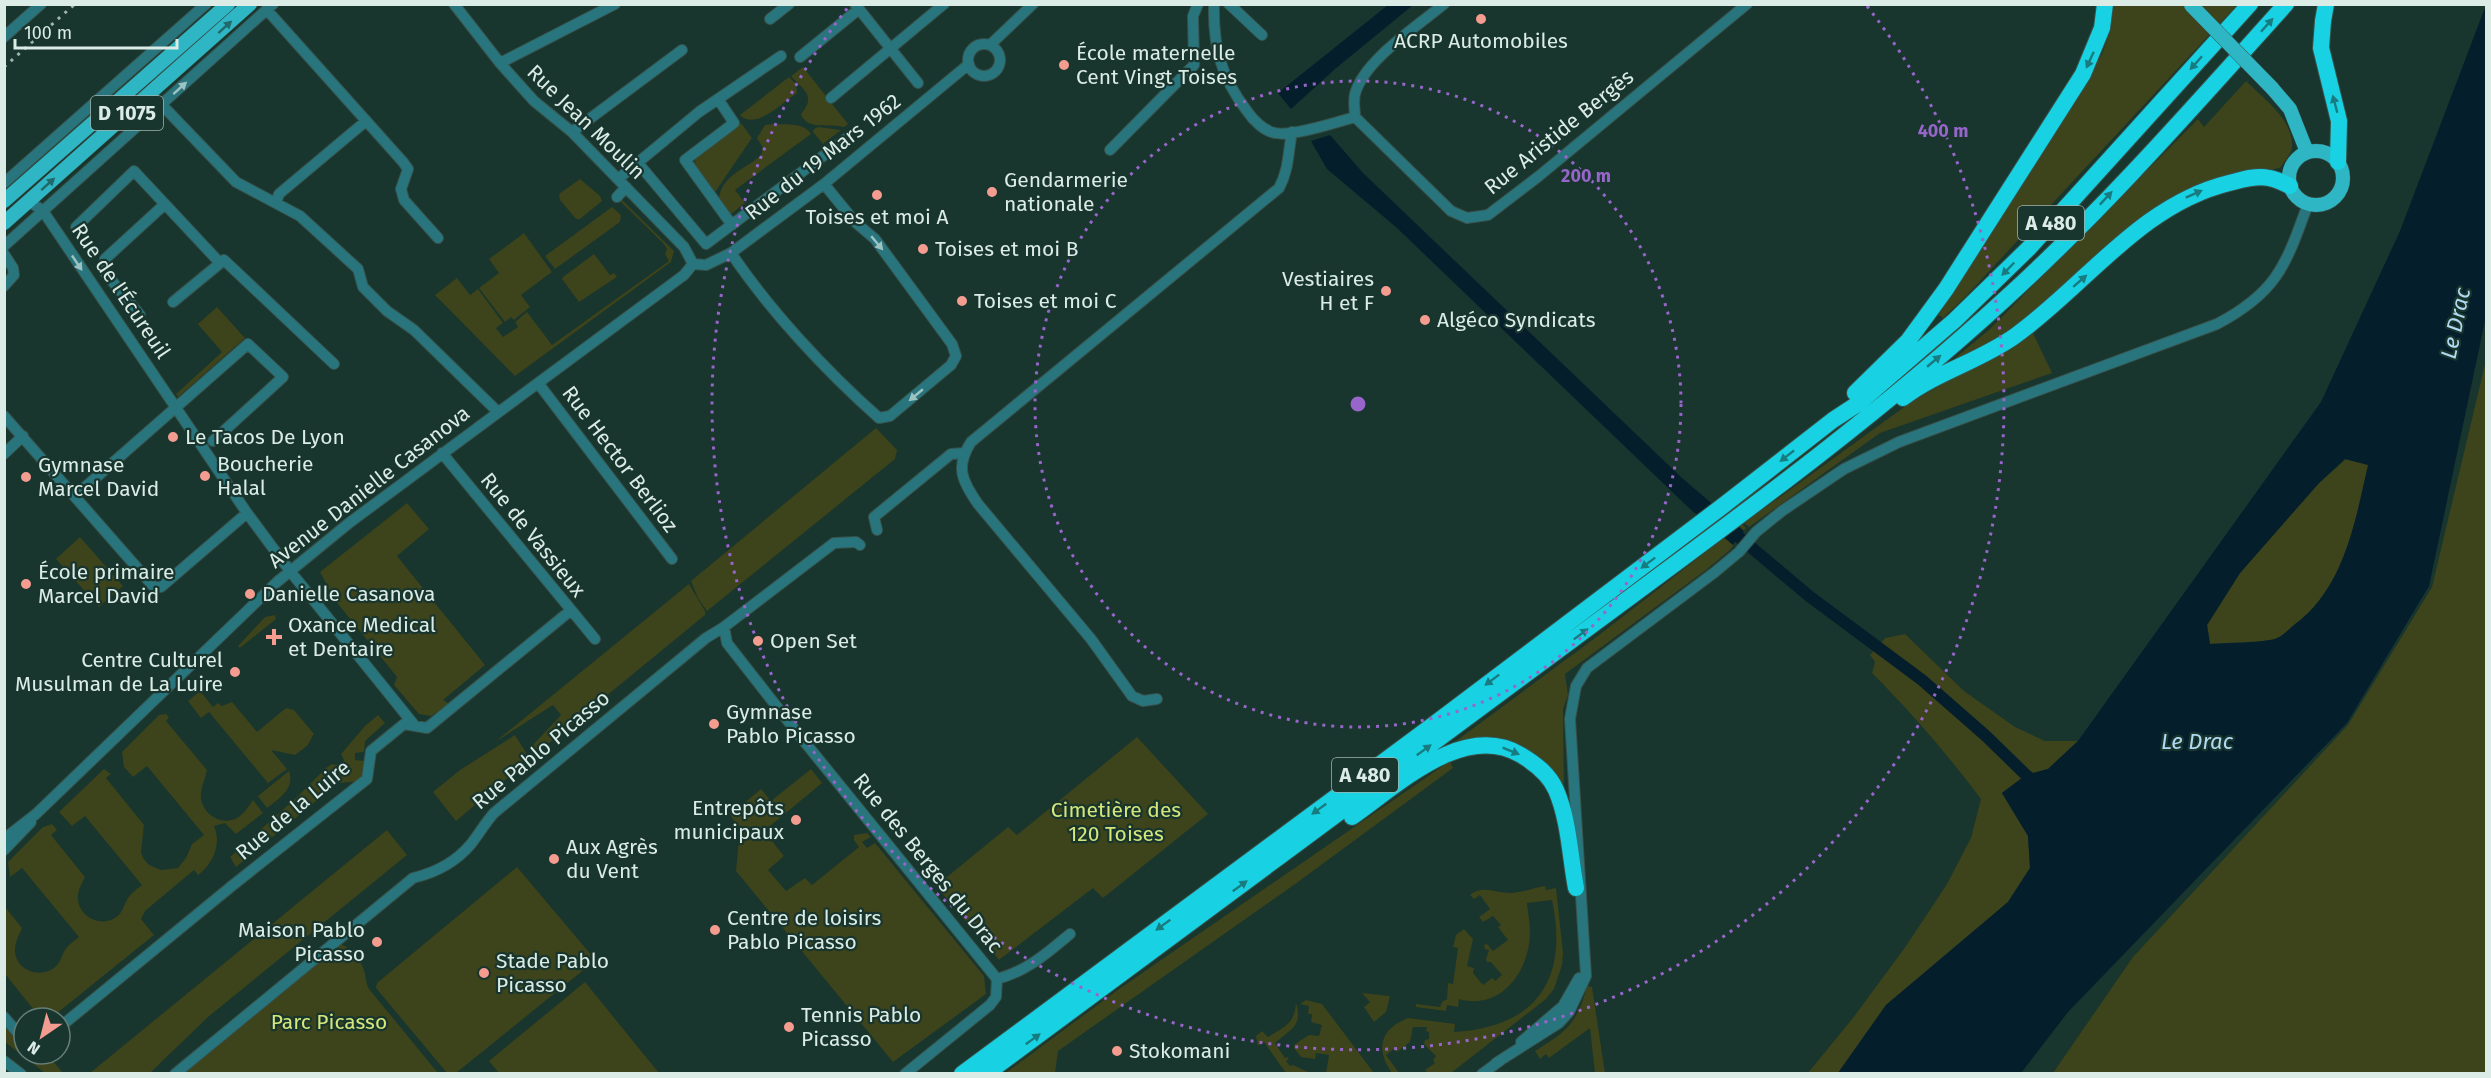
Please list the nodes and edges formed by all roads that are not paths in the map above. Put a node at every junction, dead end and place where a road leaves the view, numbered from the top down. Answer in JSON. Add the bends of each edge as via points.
{"nodes":[{"id":1,"x":41,"y":4,"type":"edge"},
{"id":2,"x":206,"y":4,"type":"edge"},
{"id":3,"x":228,"y":4,"type":"edge"},
{"id":4,"x":250,"y":4,"type":"edge"},
{"id":5,"x":454,"y":4,"type":"edge"},
{"id":6,"x":615,"y":4,"type":"edge"},
{"id":7,"x":789,"y":4,"type":"edge"},
{"id":8,"x":944,"y":4,"type":"edge"},
{"id":9,"x":1033,"y":4,"type":"edge"},
{"id":10,"x":1198,"y":4,"type":"edge"},
{"id":11,"x":1214,"y":4,"type":"edge"},
{"id":12,"x":1229,"y":4,"type":"edge"},
{"id":13,"x":1444,"y":4,"type":"edge"},
{"id":14,"x":1747,"y":4,"type":"edge"},
{"id":15,"x":2105,"y":4,"type":"edge"},
{"id":16,"x":2250,"y":4,"type":"edge"},
{"id":17,"x":2286,"y":4,"type":"edge"},
{"id":18,"x":2326,"y":4,"type":"edge"},
{"id":19,"x":2191,"y":5,"type":"edge"},
{"id":20,"x":270,"y":7,"type":"edge"},
{"id":21,"x":857,"y":7,"type":"edge"},
{"id":22,"x":770,"y":19,"type":"dead end"},
{"id":23,"x":1262,"y":35,"type":"dead end"},
{"id":24,"x":4,"y":36,"type":"edge"},
{"id":25,"x":990,"y":45,"type":"junction"},
{"id":26,"x":890,"y":49,"type":"junction"},
{"id":27,"x":682,"y":50,"type":"dead end"},
{"id":28,"x":781,"y":57,"type":"dead end"},
{"id":29,"x":800,"y":57,"type":"dead end"},
{"id":30,"x":500,"y":63,"type":"junction"},
{"id":31,"x":969,"y":64,"type":"junction"},
{"id":32,"x":918,"y":83,"type":"dead end"},
{"id":33,"x":831,"y":98,"type":"dead end"},
{"id":34,"x":718,"y":99,"type":"junction"},
{"id":35,"x":161,"y":104,"type":"junction"},
{"id":36,"x":1356,"y":117,"type":"junction"},
{"id":37,"x":366,"y":120,"type":"junction"},
{"id":38,"x":572,"y":132,"type":"junction"},
{"id":39,"x":1292,"y":132,"type":"junction"},
{"id":40,"x":847,"y":138,"type":"dead end"},
{"id":41,"x":1110,"y":150,"type":"dead end"},
{"id":42,"x":2307,"y":152,"type":"junction"},
{"id":43,"x":2338,"y":162,"type":"junction"},
{"id":44,"x":638,"y":163,"type":"junction"},
{"id":45,"x":4,"y":183,"type":"edge"},
{"id":46,"x":622,"y":183,"type":"junction"},
{"id":47,"x":824,"y":184,"type":"junction"},
{"id":48,"x":2290,"y":186,"type":"junction"},
{"id":49,"x":617,"y":197,"type":"dead end"},
{"id":50,"x":4,"y":201,"type":"edge"},
{"id":51,"x":29,"y":201,"type":"junction"},
{"id":52,"x":276,"y":203,"type":"junction"},
{"id":53,"x":165,"y":204,"type":"junction"},
{"id":54,"x":2308,"y":204,"type":"junction"},
{"id":55,"x":43,"y":211,"type":"junction"},
{"id":56,"x":4,"y":223,"type":"edge"},
{"id":57,"x":732,"y":225,"type":"junction"},
{"id":58,"x":76,"y":227,"type":"dead end"},
{"id":59,"x":438,"y":238,"type":"dead end"},
{"id":60,"x":4,"y":246,"type":"edge"},
{"id":61,"x":731,"y":253,"type":"junction"},
{"id":62,"x":4,"y":254,"type":"edge"},
{"id":63,"x":220,"y":263,"type":"junction"},
{"id":64,"x":693,"y":264,"type":"junction"},
{"id":65,"x":4,"y":286,"type":"edge"},
{"id":66,"x":173,"y":302,"type":"dead end"},
{"id":67,"x":140,"y":315,"type":"dead end"},
{"id":68,"x":334,"y":364,"type":"dead end"},
{"id":69,"x":538,"y":383,"type":"junction"},
{"id":70,"x":176,"y":408,"type":"junction"},
{"id":71,"x":498,"y":412,"type":"junction"},
{"id":72,"x":1872,"y":412,"type":"junction"},
{"id":73,"x":4,"y":416,"type":"edge"},
{"id":74,"x":1833,"y":420,"type":"junction"},
{"id":75,"x":23,"y":436,"type":"junction"},
{"id":76,"x":213,"y":441,"type":"dead end"},
{"id":77,"x":442,"y":453,"type":"junction"},
{"id":78,"x":964,"y":453,"type":"junction"},
{"id":79,"x":4,"y":454,"type":"edge"},
{"id":80,"x":75,"y":496,"type":"junction"},
{"id":81,"x":247,"y":513,"type":"junction"},
{"id":82,"x":877,"y":530,"type":"dead end"},
{"id":83,"x":860,"y":545,"type":"dead end"},
{"id":84,"x":672,"y":559,"type":"dead end"},
{"id":85,"x":290,"y":571,"type":"junction"},
{"id":86,"x":570,"y":611,"type":"junction"},
{"id":87,"x":724,"y":627,"type":"junction"},
{"id":88,"x":595,"y":639,"type":"dead end"},
{"id":89,"x":1157,"y":699,"type":"dead end"},
{"id":90,"x":415,"y":726,"type":"junction"},
{"id":91,"x":1573,"y":781,"type":"junction"},
{"id":92,"x":36,"y":814,"type":"junction"},
{"id":93,"x":4,"y":839,"type":"edge"},
{"id":94,"x":1293,"y":847,"type":"junction"},
{"id":95,"x":4,"y":850,"type":"edge"},
{"id":96,"x":1576,"y":888,"type":"junction"},
{"id":97,"x":1070,"y":934,"type":"dead end"},
{"id":98,"x":997,"y":979,"type":"junction"},
{"id":99,"x":72,"y":1017,"type":"edge"},
{"id":100,"x":4,"y":1061,"type":"edge"},
{"id":101,"x":1496,"y":1063,"type":"junction"},
{"id":102,"x":21,"y":1074,"type":"edge"},
{"id":103,"x":175,"y":1074,"type":"edge"},
{"id":104,"x":905,"y":1074,"type":"edge"},
{"id":105,"x":962,"y":1074,"type":"edge"},
{"id":106,"x":986,"y":1074,"type":"edge"},
{"id":107,"x":1482,"y":1074,"type":"edge"}],
"edges":[{"from":1,"to":24,"type":"street"},
{"from":2,"to":45,"type":"street"},
{"from":3,"to":50,"type":"main road","number":"D 1075"},
{"from":51,"to":4,"type":"main road","number":"D 1075","one_way":true},
{"from":5,"to":30,"type":"street","name":"Rue Jean Moulin"},
{"from":6,"to":30,"type":"street"},
{"from":7,"to":22,"type":"street"},
{"from":8,"to":26,"type":"street"},
{"from":9,"to":25,"type":"street","name":"Rue du 19 Mars 1962"},
{"from":10,"to":41,"type":"street","via":[[1193,16],[1194,65]]},
{"from":11,"to":39,"type":"street","via":[[1213,32],[1231,91],[1267,131]]},
{"from":12,"to":23,"type":"street"},
{"from":13,"to":36,"type":"street","via":[[1376,60],[1356,89]]},
{"from":14,"to":36,"type":"street","name":"Rue Aristide Bergès","via":[[1488,215],[1467,218],[1451,211]]},
{"from":15,"to":74,"type":"highway","one_way":true,"via":[[2102,28],[2083,74],[1953,279],[1908,341],[1851,396]]},
{"from":16,"to":74,"type":"highway","number":"A 480","one_way":true,"via":[[1988,290],[1902,367]]},
{"from":72,"to":17,"type":"highway","number":"A 480","one_way":true,"via":[[2038,267],[2196,104]]},
{"from":43,"to":18,"type":"highway","one_way":true,"via":[[2339,121],[2321,48]]},
{"from":19,"to":42,"type":"main road","bridge":true,"via":[[2290,109]]},
{"from":35,"to":20,"type":"street","one_way":true},
{"from":20,"to":37,"type":"street"},
{"from":21,"to":26,"type":"street"},
{"from":21,"to":29,"type":"street"},
{"from":25,"to":31,"type":"street","name":"Rue du 19 Mars 1962","via":[[973,48]]},
{"from":25,"to":31,"type":"street","via":[[1000,57],[994,72],[980,75]]},
{"from":26,"to":32,"type":"street"},
{"from":26,"to":33,"type":"street"},
{"from":27,"to":38,"type":"street"},
{"from":28,"to":34,"type":"street"},
{"from":30,"to":38,"type":"street","name":"Rue Jean Moulin","via":[[534,101]]},
{"from":31,"to":47,"type":"street","name":"Rue du 19 Mars 1962"},
{"from":34,"to":44,"type":"street"},
{"from":34,"to":57,"type":"street","via":[[734,123],[685,160]]},
{"from":35,"to":52,"type":"street","via":[[236,182]]},
{"from":35,"to":55,"type":"street"},
{"from":36,"to":39,"type":"street"},
{"from":37,"to":52,"type":"street","via":[[279,194]]},
{"from":37,"to":59,"type":"street","via":[[408,169],[401,189],[404,200]]},
{"from":38,"to":46,"type":"street","name":"Rue Jean Moulin"},
{"from":39,"to":78,"type":"street","via":[[1287,171],[1279,188],[971,442]]},
{"from":40,"to":57,"type":"street"},
{"from":42,"to":43,"type":"main road","via":[[2324,152]]},
{"from":42,"to":48,"type":"main road","via":[[2295,160]]},
{"from":43,"to":54,"type":"main road","via":[[2343,177],[2338,193],[2325,203]]},
{"from":44,"to":46,"type":"street"},
{"from":44,"to":57,"type":"street","name":"Rue Jean Moulin","via":[[706,243]]},
{"from":46,"to":49,"type":"street"},
{"from":46,"to":64,"type":"street","name":"Rue Jean Moulin","via":[[684,247]]},
{"from":47,"to":61,"type":"street","name":"Rue du 19 Mars 1962"},
{"from":47,"to":61,"type":"street","one_way":true,"via":[[855,222],[875,239],[952,344],[956,356],[951,365],[890,416],[879,418],[815,354],[755,288]]},
{"from":48,"to":54,"type":"main road"},
{"from":72,"to":48,"type":"highway","one_way":true,"via":[[1891,407],[1939,376],[2015,337],[2145,225],[2181,200],[2214,186],[2254,178],[2270,178]]},
{"from":51,"to":55,"type":"street","name":"Rue de l'Écureuil"},
{"from":51,"to":56,"type":"main road","number":"D 1075"},
{"from":52,"to":71,"type":"street","via":[[300,216],[358,269],[363,287],[414,330]]},
{"from":53,"to":58,"type":"street","name":"Rue de l'Écureuil","via":[[134,171]]},
{"from":53,"to":63,"type":"street","name":"Rue de l'Écureuil"},
{"from":53,"to":67,"type":"street","name":"Rue de l'Écureuil","via":[[105,259],[103,270]]},
{"from":54,"to":91,"type":"street","via":[[2279,274],[2260,296],[2234,315],[1889,446],[1844,469],[1782,511],[1739,552],[1587,668],[1576,686],[1571,708]]},
{"from":55,"to":60,"type":"street"},
{"from":55,"to":70,"type":"street","name":"Rue de l'Écureuil","one_way":true},
{"from":61,"to":64,"type":"street","name":"Rue du 19 Mars 1962","via":[[706,265]]},
{"from":62,"to":65,"type":"street","via":[[14,275]]},
{"from":63,"to":66,"type":"street","name":"Rue de l'Écureuil"},
{"from":63,"to":68,"type":"street","name":"Rue de l'Écureuil","via":[[224,260]]},
{"from":64,"to":69,"type":"street","name":"Avenue Danielle Casanova"},
{"from":69,"to":71,"type":"street","name":"Avenue Danielle Casanova"},
{"from":69,"to":84,"type":"street","name":"Rue Hector Berlioz"},
{"from":70,"to":76,"type":"street","via":[[248,344],[283,377]]},
{"from":70,"to":80,"type":"street"},
{"from":70,"to":81,"type":"street","name":"Rue de l'Écureuil"},
{"from":71,"to":77,"type":"street","name":"Avenue Danielle Casanova"},
{"from":94,"to":72,"type":"highway","number":"A 480","one_way":true,"via":[[1708,540]]},
{"from":73,"to":75,"type":"street"},
{"from":74,"to":105,"type":"highway","number":"A 480","one_way":true,"via":[[1429,728]]},
{"from":75,"to":79,"type":"street"},
{"from":75,"to":80,"type":"street"},
{"from":77,"to":85,"type":"street","name":"Avenue Danielle Casanova"},
{"from":77,"to":86,"type":"street","name":"Rue de Vassieux"},
{"from":78,"to":82,"type":"street","via":[[951,454],[874,517]]},
{"from":78,"to":89,"type":"street","via":[[961,470],[966,487],[978,504],[1091,639],[1132,696],[1143,701]]},
{"from":80,"to":81,"type":"street","via":[[154,587],[161,587]]},
{"from":81,"to":85,"type":"street","name":"Rue de l'Écureuil"},
{"from":83,"to":87,"type":"street","name":"Rue Pablo Picasso","via":[[834,543]]},
{"from":85,"to":90,"type":"street","name":"Rue de l'Écureuil"},
{"from":85,"to":92,"type":"street","name":"Avenue Danielle Casanova"},
{"from":86,"to":88,"type":"street","name":"Rue de Vassieux"},
{"from":86,"to":90,"type":"street","name":"Rue de la Luire","via":[[427,728]]},
{"from":87,"to":98,"type":"street","name":"Rue des Berges du Drac","via":[[727,643]]},
{"from":87,"to":103,"type":"street","name":"Rue Pablo Picasso","via":[[494,813],[470,845],[435,873],[413,878]]},
{"from":90,"to":99,"type":"street","name":"Rue de la Luire","via":[[404,724],[371,751],[367,779]]},
{"from":91,"to":96,"type":"street"},
{"from":91,"to":101,"type":"street","via":[[1586,976],[1569,1012],[1559,1023]]},
{"from":92,"to":93,"type":"street","name":"Avenue Danielle Casanova"},
{"from":92,"to":95,"type":"street","name":"Avenue Danielle Casanova"},
{"from":94,"to":96,"type":"highway","one_way":true,"via":[[1352,817],[1448,753],[1471,746],[1495,746],[1516,752],[1537,765],[1555,788]]},
{"from":106,"to":94,"type":"highway","number":"A 480","one_way":true},
{"from":96,"to":101,"type":"street","via":[[1579,977],[1563,1006]]},
{"from":97,"to":98,"type":"street","via":[[1030,966]]},
{"from":98,"to":104,"type":"street","via":[[996,997],[990,1005]]},
{"from":100,"to":102,"type":"street"},
{"from":101,"to":107,"type":"street"}]}
